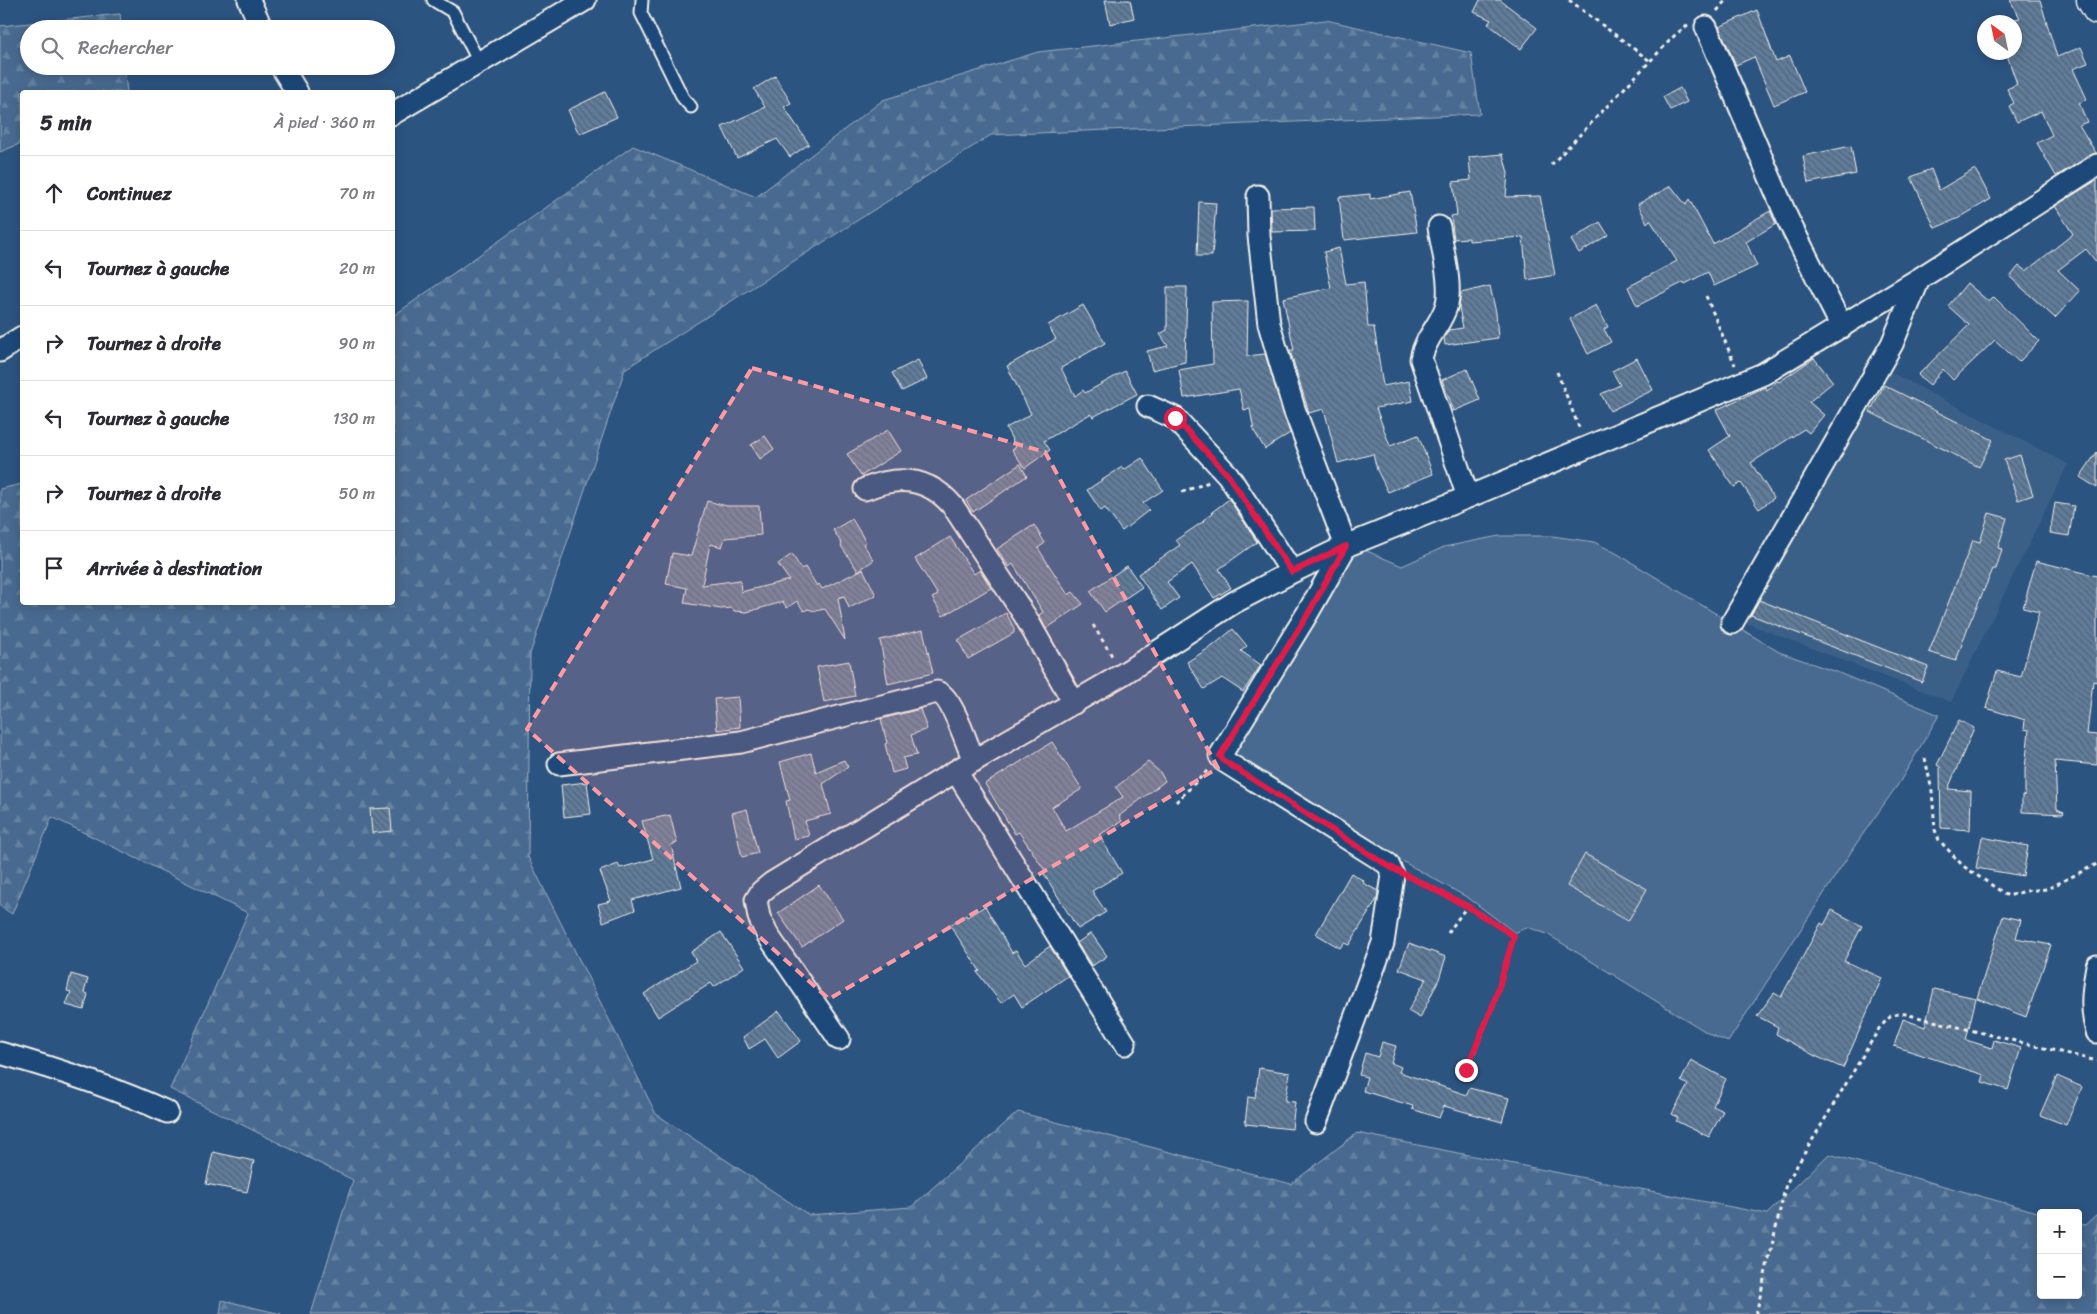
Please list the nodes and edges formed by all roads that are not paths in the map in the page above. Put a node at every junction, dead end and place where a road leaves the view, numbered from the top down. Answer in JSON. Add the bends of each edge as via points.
{"nodes":[{"id":1,"x":249,"y":0,"type":"edge"},
{"id":2,"x":433,"y":0,"type":"edge"},
{"id":3,"x":585,"y":0,"type":"edge"},
{"id":4,"x":642,"y":0,"type":"edge"},
{"id":5,"x":2092,"y":0,"type":"edge"},
{"id":6,"x":2097,"y":10,"type":"edge"},
{"id":7,"x":258,"y":20,"type":"edge"},
{"id":8,"x":1699,"y":24,"type":"road end"},
{"id":9,"x":479,"y":62,"type":"junction"},
{"id":10,"x":287,"y":75,"type":"edge"},
{"id":11,"x":296,"y":90,"type":"edge"},
{"id":12,"x":691,"y":106,"type":"dead end"},
{"id":13,"x":395,"y":112,"type":"edge"},
{"id":14,"x":2097,"y":165,"type":"edge"},
{"id":15,"x":1258,"y":196,"type":"dead end"},
{"id":16,"x":1439,"y":227,"type":"dead end"},
{"id":17,"x":1919,"y":279,"type":"junction"},
{"id":18,"x":1842,"y":327,"type":"junction"},
{"id":19,"x":20,"y":338,"type":"edge"},
{"id":20,"x":0,"y":351,"type":"edge"},
{"id":21,"x":1148,"y":406,"type":"dead end"},
{"id":22,"x":865,"y":489,"type":"dead end"},
{"id":23,"x":1468,"y":497,"type":"junction"},
{"id":24,"x":1346,"y":546,"type":"junction"},
{"id":25,"x":1292,"y":572,"type":"junction"},
{"id":26,"x":1732,"y":623,"type":"dead end"},
{"id":27,"x":1074,"y":703,"type":"junction"},
{"id":28,"x":559,"y":764,"type":"dead end"},
{"id":29,"x":965,"y":766,"type":"junction"},
{"id":30,"x":2097,"y":966,"type":"edge"},
{"id":31,"x":2097,"y":1032,"type":"edge"},
{"id":32,"x":839,"y":1039,"type":"dead end"},
{"id":33,"x":1125,"y":1044,"type":"dead end"},
{"id":34,"x":0,"y":1053,"type":"edge"},
{"id":35,"x":167,"y":1112,"type":"dead end"},
{"id":36,"x":1316,"y":1122,"type":"dead end"}],
"edges":[{"from":1,"to":7,"type":"street"},
{"from":2,"to":9,"type":"lane","via":[[453,12]]},
{"from":3,"to":9,"type":"street"},
{"from":4,"to":12,"type":"lane","via":[[641,13],[682,98]]},
{"from":5,"to":6,"type":"main road"},
{"from":8,"to":18,"type":"street","via":[[1788,220]]},
{"from":9,"to":13,"type":"street"},
{"from":10,"to":11,"type":"street"},
{"from":14,"to":17,"type":"street"},
{"from":15,"to":24,"type":"street","via":[[1269,324],[1294,409]]},
{"from":16,"to":23,"type":"street","via":[[1448,286],[1447,306],[1423,348],[1421,359]]},
{"from":17,"to":18,"type":"street"},
{"from":17,"to":26,"type":"street","via":[[1892,344]]},
{"from":18,"to":23,"type":"street","via":[[1743,384]]},
{"from":19,"to":20,"type":"street"},
{"from":21,"to":25,"type":"street","via":[[1175,418],[1228,475]]},
{"from":22,"to":27,"type":"street","via":[[902,480],[920,482],[944,495],[1025,616]]},
{"from":23,"to":24,"type":"street"},
{"from":24,"to":25,"type":"street"},
{"from":24,"to":36,"type":"street","via":[[1308,614],[1220,754],[1221,758],[1390,867],[1392,875],[1383,943]]},
{"from":25,"to":27,"type":"street","via":[[1233,603]]},
{"from":27,"to":29,"type":"street"},
{"from":28,"to":29,"type":"street","via":[[741,742],[937,692],[950,703]]},
{"from":29,"to":32,"type":"street","via":[[772,883],[756,900],[767,934]]},
{"from":29,"to":33,"type":"street"},
{"from":30,"to":31,"type":"street","via":[[2092,994],[2092,1018]]},
{"from":34,"to":35,"type":"street","via":[[67,1072]]}]}
